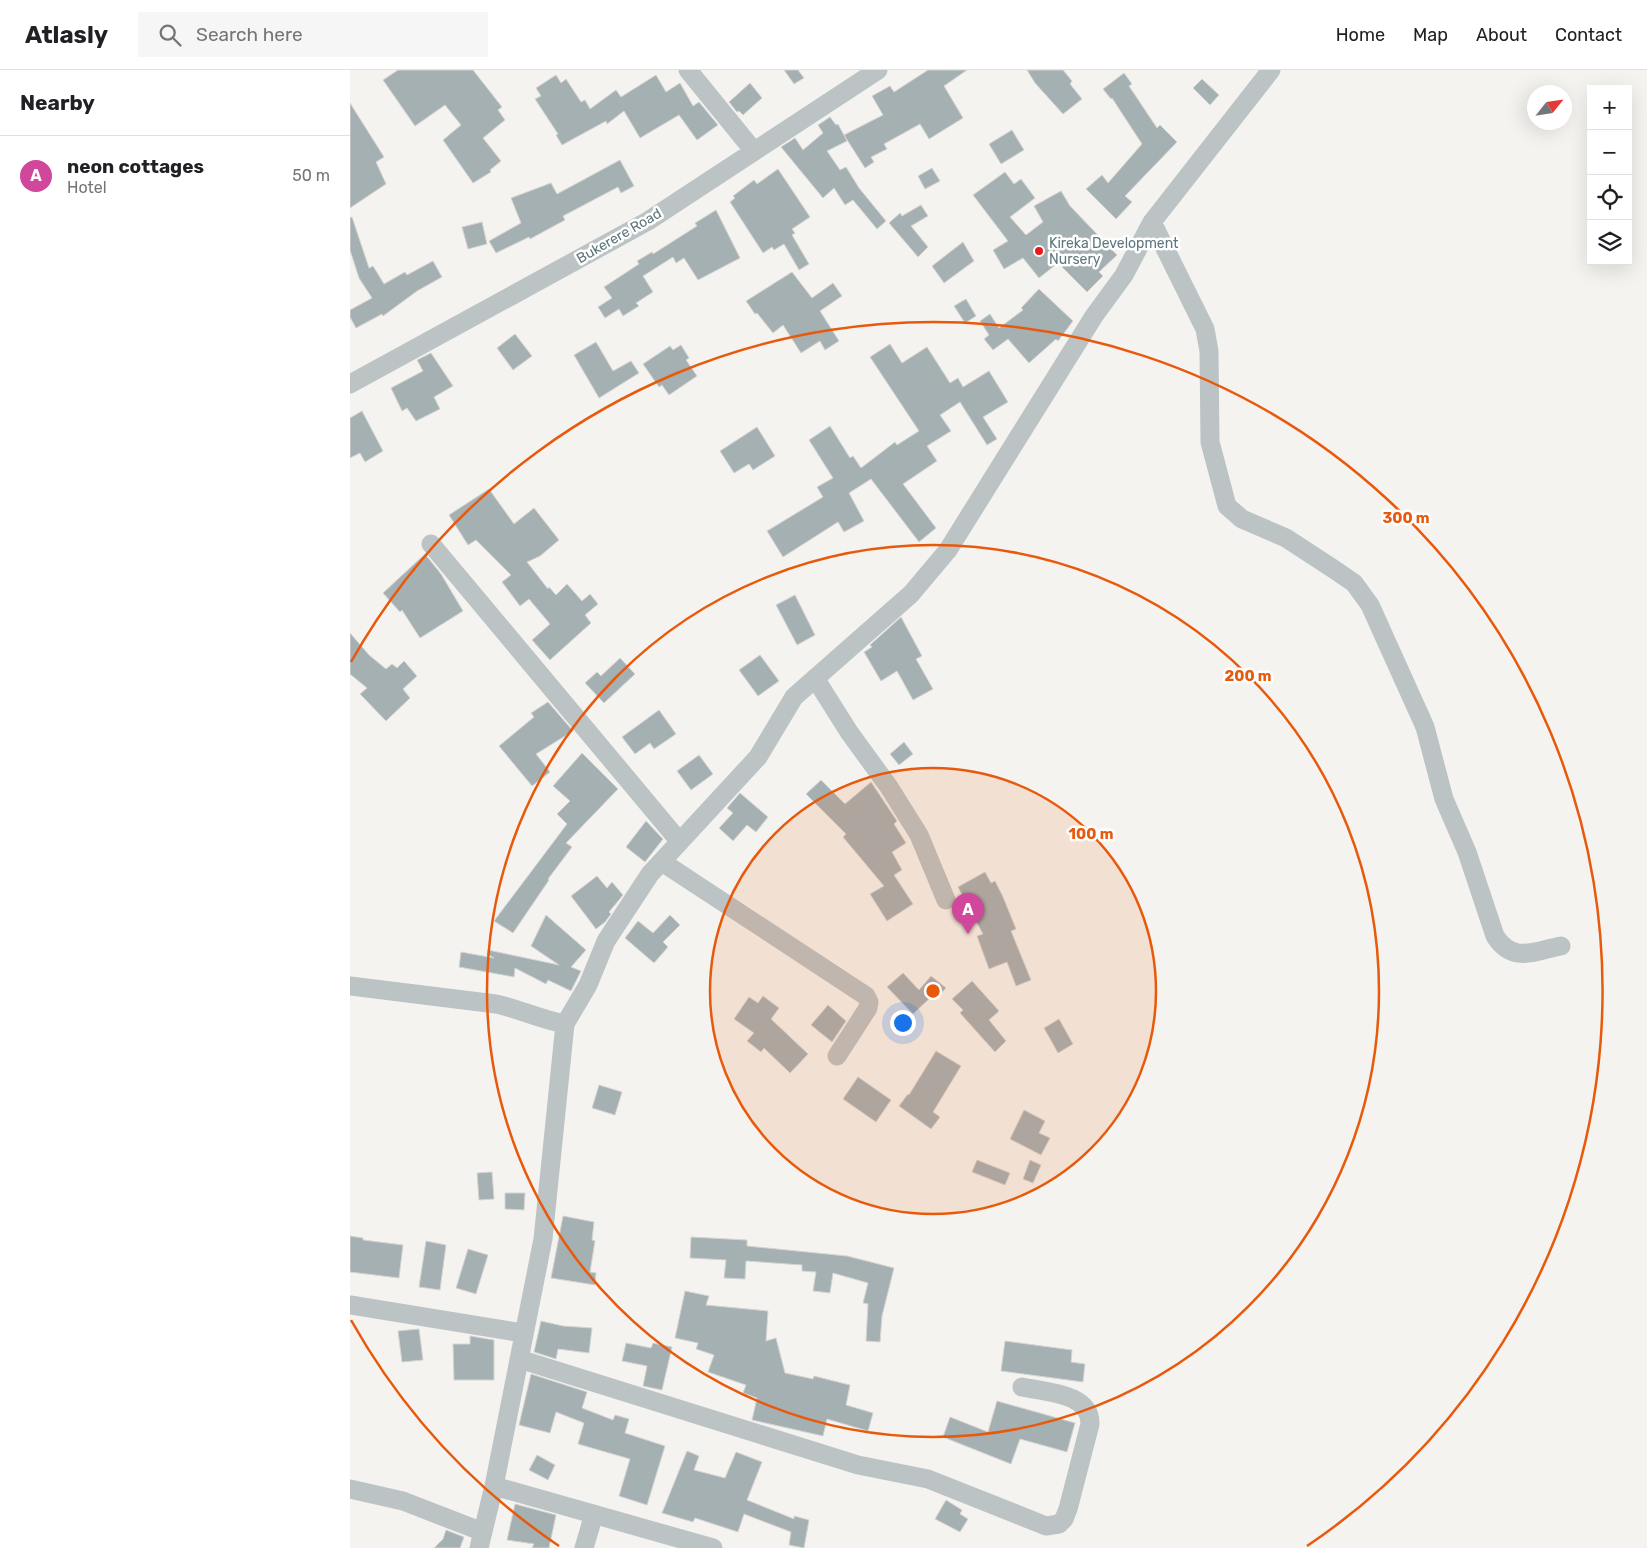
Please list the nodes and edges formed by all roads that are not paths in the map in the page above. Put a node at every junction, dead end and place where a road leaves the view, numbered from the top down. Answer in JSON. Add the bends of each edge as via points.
{"nodes":[{"id":1,"x":688,"y":70,"type":"edge"},
{"id":2,"x":878,"y":70,"type":"edge"},
{"id":3,"x":1271,"y":70,"type":"edge"},
{"id":4,"x":753,"y":150,"type":"junction"},
{"id":5,"x":1152,"y":222,"type":"junction"},
{"id":6,"x":350,"y":384,"type":"edge"},
{"id":7,"x":431,"y":544,"type":"dead end"},
{"id":8,"x":815,"y":678,"type":"junction"},
{"id":9,"x":680,"y":842,"type":"junction"},
{"id":10,"x":662,"y":862,"type":"junction"},
{"id":11,"x":946,"y":900,"type":"dead end"},
{"id":12,"x":1561,"y":946,"type":"dead end"},
{"id":13,"x":350,"y":986,"type":"edge"},
{"id":14,"x":565,"y":1024,"type":"junction"},
{"id":15,"x":837,"y":1056,"type":"dead end"},
{"id":16,"x":350,"y":1305,"type":"edge"},
{"id":17,"x":523,"y":1333,"type":"junction"},
{"id":18,"x":519,"y":1359,"type":"junction"},
{"id":19,"x":1022,"y":1387,"type":"dead end"},
{"id":20,"x":494,"y":1486,"type":"junction"},
{"id":21,"x":350,"y":1489,"type":"edge"},
{"id":22,"x":594,"y":1514,"type":"junction"},
{"id":23,"x":481,"y":1540,"type":"edge"},
{"id":24,"x":584,"y":1548,"type":"edge"},
{"id":25,"x":713,"y":1548,"type":"edge"}],
"edges":[{"from":1,"to":4,"type":"street"},
{"from":2,"to":4,"type":"street","name":"Bukerere Road"},
{"from":3,"to":5,"type":"street"},
{"from":4,"to":6,"type":"street","name":"Bukerere Road","via":[[648,221]]},
{"from":5,"to":8,"type":"street","via":[[1124,275],[1094,316],[948,550],[911,594]]},
{"from":5,"to":12,"type":"street","via":[[1205,329],[1209,351],[1210,442],[1227,506],[1242,519],[1286,538],[1354,583],[1370,605],[1425,727],[1444,799],[1468,852],[1495,936],[1502,947],[1517,955]]},
{"from":7,"to":9,"type":"street"},
{"from":8,"to":9,"type":"street","via":[[794,698],[758,757]]},
{"from":8,"to":11,"type":"street","via":[[919,835]]},
{"from":9,"to":10,"type":"street"},
{"from":10,"to":14,"type":"street","via":[[629,904],[606,941],[588,986]]},
{"from":10,"to":15,"type":"street","via":[[866,996],[868,1008]]},
{"from":13,"to":14,"type":"street","via":[[496,1004]]},
{"from":14,"to":17,"type":"street","via":[[543,1238]]},
{"from":16,"to":17,"type":"street"},
{"from":17,"to":18,"type":"street"},
{"from":18,"to":19,"type":"street","via":[[858,1465],[928,1478],[1030,1521],[1053,1526],[1064,1519],[1068,1509],[1090,1416],[1084,1404],[1072,1398]]},
{"from":18,"to":20,"type":"street"},
{"from":20,"to":22,"type":"street"},
{"from":20,"to":23,"type":"street"},
{"from":21,"to":23,"type":"street","via":[[403,1501]]},
{"from":22,"to":24,"type":"street"},
{"from":22,"to":25,"type":"street"}]}
